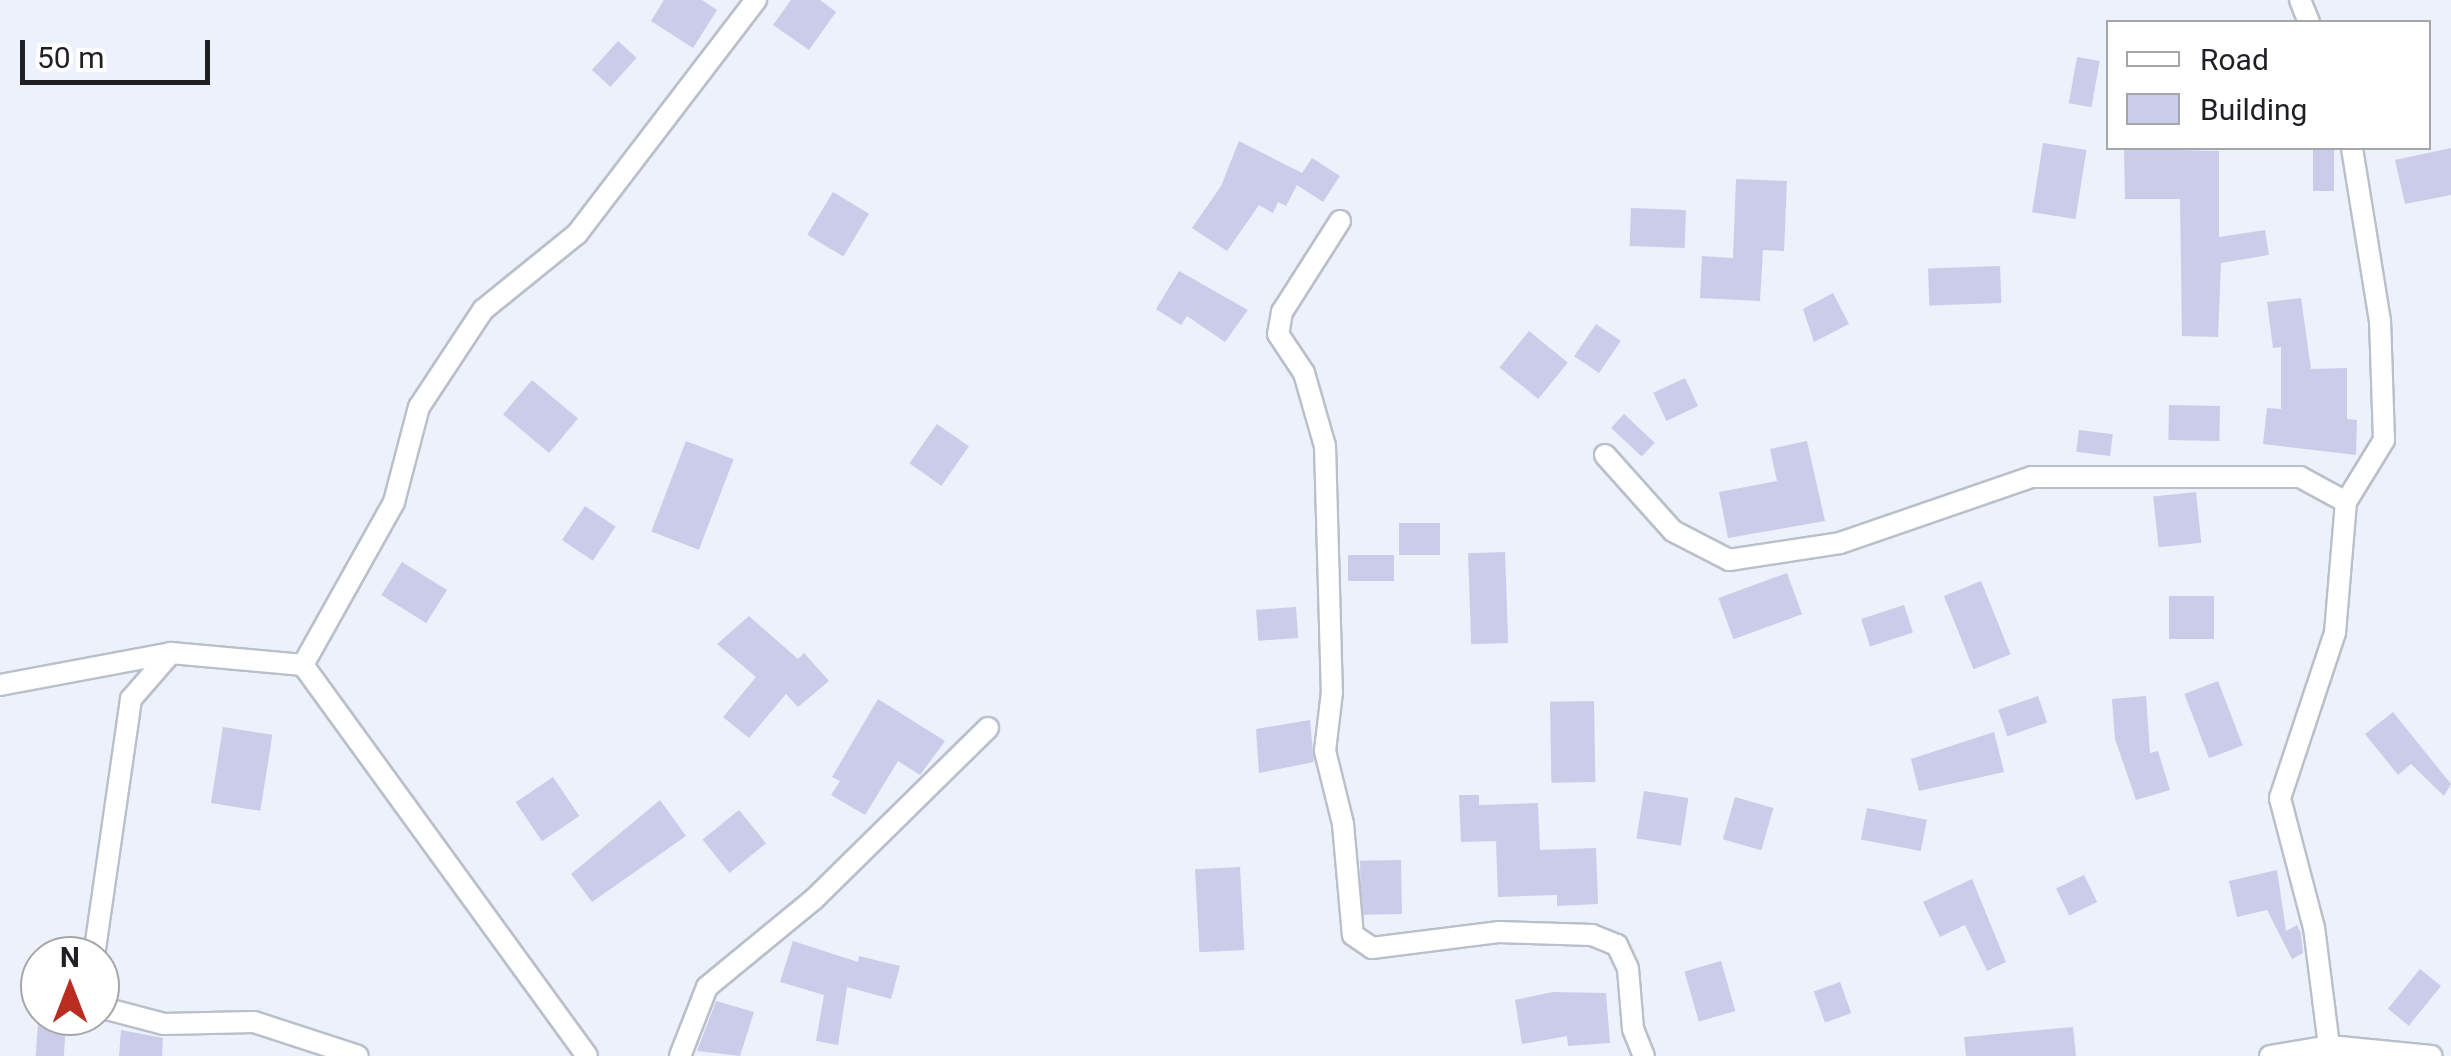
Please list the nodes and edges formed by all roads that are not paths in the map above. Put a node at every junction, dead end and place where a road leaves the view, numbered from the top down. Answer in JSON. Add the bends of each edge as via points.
{"nodes":[{"id":1,"x":756,"y":0,"type":"edge"},
{"id":2,"x":2352,"y":150,"type":"edge"},
{"id":3,"x":1340,"y":221,"type":"dead end"},
{"id":4,"x":1605,"y":455,"type":"dead end"},
{"id":5,"x":2346,"y":502,"type":"junction"},
{"id":6,"x":171,"y":653,"type":"junction"},
{"id":7,"x":304,"y":665,"type":"junction"},
{"id":8,"x":0,"y":685,"type":"edge"},
{"id":9,"x":988,"y":728,"type":"dead end"},
{"id":10,"x":97,"y":936,"type":"edge"},
{"id":11,"x":120,"y":1012,"type":"edge"},
{"id":12,"x":2329,"y":1046,"type":"junction"},
{"id":13,"x":358,"y":1056,"type":"edge"},
{"id":14,"x":587,"y":1056,"type":"edge"},
{"id":15,"x":680,"y":1056,"type":"edge"},
{"id":16,"x":1644,"y":1056,"type":"edge"},
{"id":17,"x":2270,"y":1056,"type":"edge"},
{"id":18,"x":2432,"y":1056,"type":"edge"}],
"edges":[{"from":1,"to":7,"type":"street","via":[[577,234],[483,310],[419,407],[394,502]]},
{"from":2,"to":5,"type":"street","via":[[2380,321],[2384,440]]},
{"from":3,"to":16,"type":"street","via":[[1282,312],[1278,334],[1304,372],[1325,446],[1332,692],[1325,752],[1343,824],[1353,936],[1372,948],[1498,932],[1592,935],[1617,946],[1628,969],[1633,1029]]},
{"from":4,"to":5,"type":"street","via":[[1673,531],[1729,560],[1856,539],[2032,477],[2300,477]]},
{"from":5,"to":12,"type":"street","via":[[2335,633],[2280,798],[2314,928]]},
{"from":6,"to":7,"type":"street"},
{"from":6,"to":8,"type":"street"},
{"from":6,"to":10,"type":"street","via":[[132,699]]},
{"from":7,"to":14,"type":"street"},
{"from":9,"to":15,"type":"street","via":[[814,899],[707,987]]},
{"from":11,"to":13,"type":"street","via":[[164,1024],[254,1022]]},
{"from":12,"to":17,"type":"street"},
{"from":12,"to":18,"type":"street"}]}
